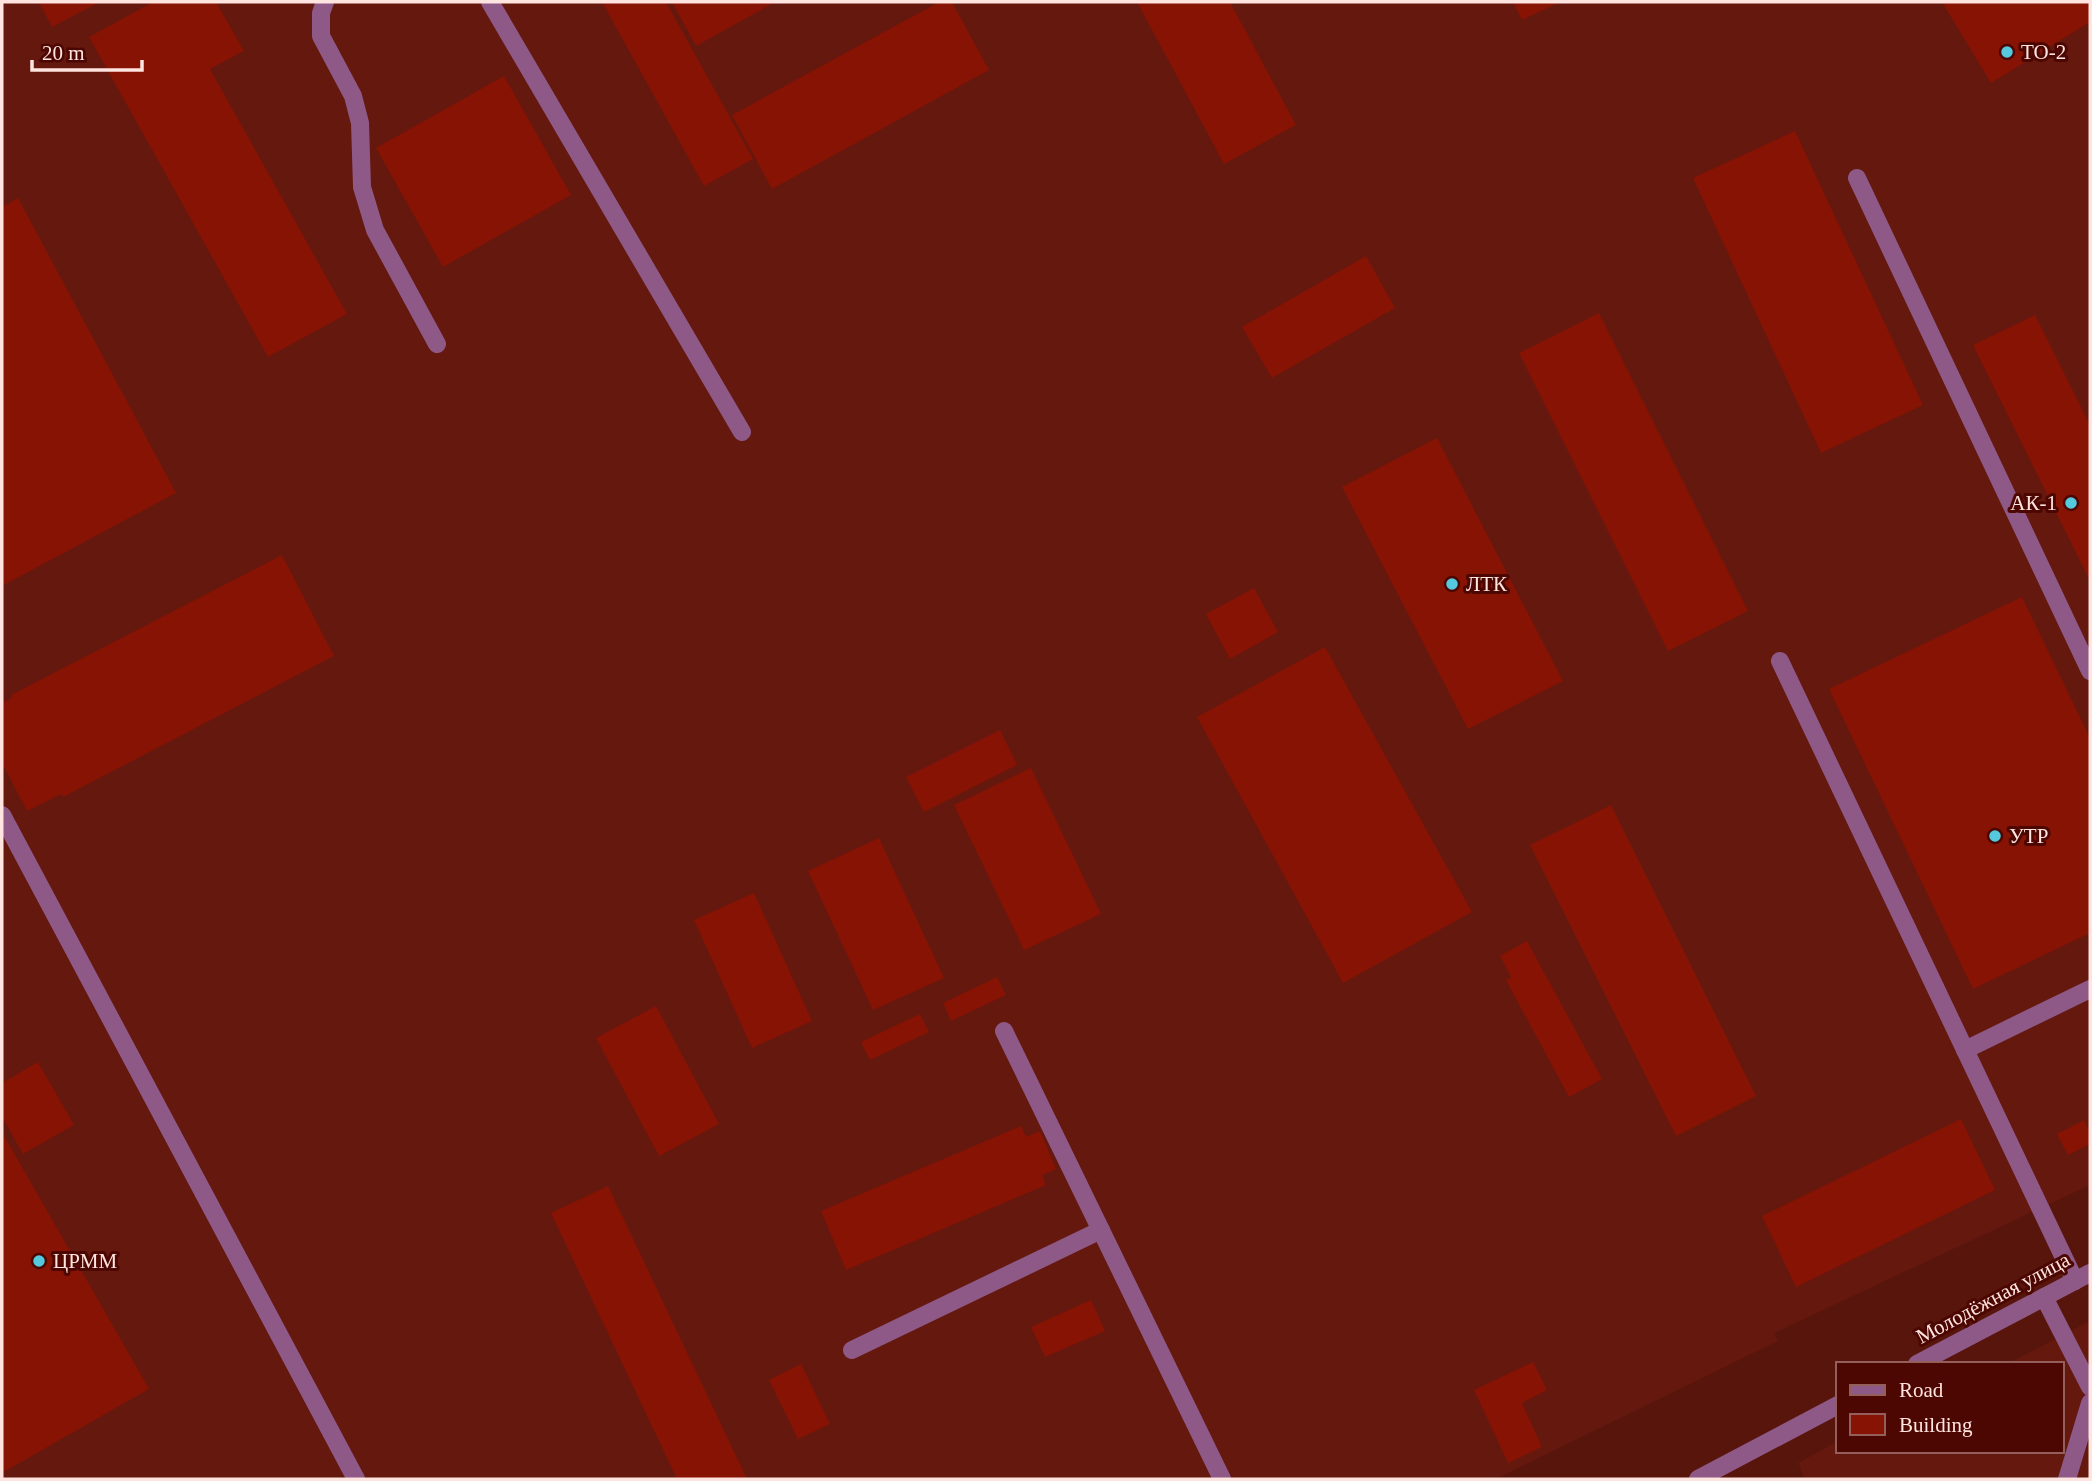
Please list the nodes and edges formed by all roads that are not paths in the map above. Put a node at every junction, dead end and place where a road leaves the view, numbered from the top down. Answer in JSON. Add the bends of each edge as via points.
{"nodes":[{"id":1,"x":325,"y":2,"type":"edge"},
{"id":2,"x":490,"y":2,"type":"edge"},
{"id":3,"x":1857,"y":178,"type":"dead end"},
{"id":4,"x":437,"y":344,"type":"dead end"},
{"id":5,"x":742,"y":432,"type":"dead end"},
{"id":6,"x":1780,"y":661,"type":"dead end"},
{"id":7,"x":2090,"y":671,"type":"edge"},
{"id":8,"x":2,"y":815,"type":"edge"},
{"id":9,"x":2090,"y":989,"type":"edge"},
{"id":10,"x":1004,"y":1031,"type":"dead end"},
{"id":11,"x":1965,"y":1050,"type":"junction"},
{"id":12,"x":1101,"y":1230,"type":"junction"},
{"id":13,"x":2083,"y":1277,"type":"edge"},
{"id":14,"x":2044,"y":1297,"type":"junction"},
{"id":15,"x":852,"y":1350,"type":"dead end"},
{"id":16,"x":1921,"y":1362,"type":"edge"},
{"id":17,"x":2090,"y":1387,"type":"edge"},
{"id":18,"x":2090,"y":1403,"type":"edge"},
{"id":19,"x":1836,"y":1406,"type":"edge"},
{"id":20,"x":356,"y":1479,"type":"edge"},
{"id":21,"x":1222,"y":1479,"type":"edge"},
{"id":22,"x":1698,"y":1479,"type":"edge"},
{"id":23,"x":2067,"y":1479,"type":"edge"}],
"edges":[{"from":1,"to":4,"type":"street","via":[[321,36],[353,96],[360,123],[362,187],[375,230]]},
{"from":2,"to":5,"type":"street"},
{"from":3,"to":7,"type":"street"},
{"from":6,"to":11,"type":"street"},
{"from":8,"to":20,"type":"street"},
{"from":9,"to":11,"type":"street"},
{"from":10,"to":12,"type":"street"},
{"from":11,"to":13,"type":"street"},
{"from":12,"to":15,"type":"street"},
{"from":12,"to":21,"type":"street"},
{"from":13,"to":14,"type":"street","name":"Молодёжная улица"},
{"from":14,"to":16,"type":"street","name":"Молодёжная улица"},
{"from":14,"to":17,"type":"street"},
{"from":18,"to":23,"type":"street"},
{"from":19,"to":22,"type":"street"}]}
